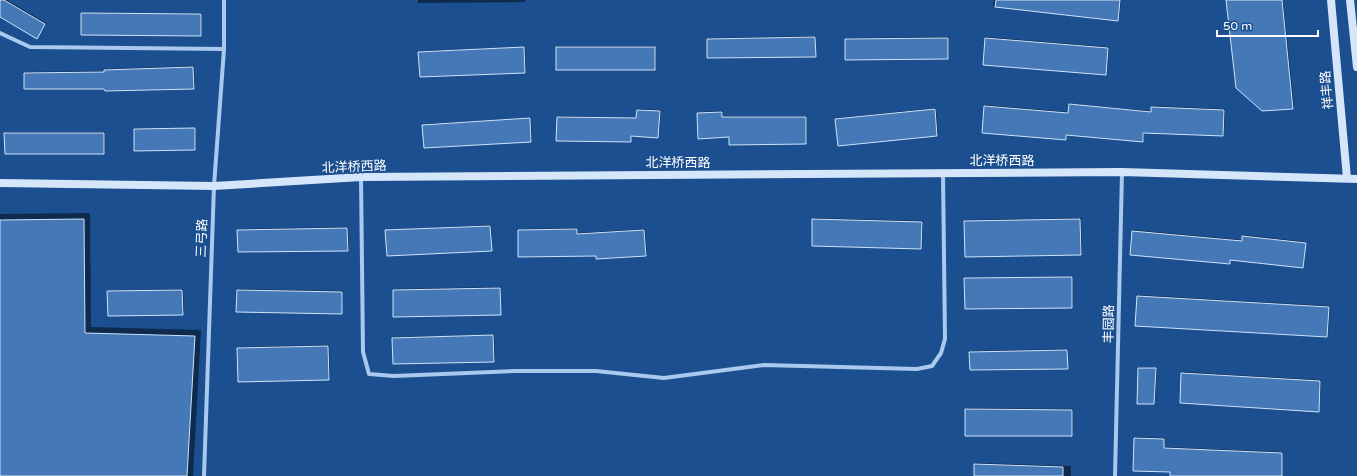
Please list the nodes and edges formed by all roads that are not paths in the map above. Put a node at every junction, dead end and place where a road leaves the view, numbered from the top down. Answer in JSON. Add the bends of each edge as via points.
{"nodes":[{"id":1,"x":224,"y":0,"type":"edge"},
{"id":2,"x":1331,"y":0,"type":"edge"},
{"id":3,"x":1350,"y":0,"type":"edge"},
{"id":4,"x":0,"y":33,"type":"edge"},
{"id":5,"x":224,"y":49,"type":"junction"},
{"id":6,"x":1357,"y":67,"type":"edge"},
{"id":7,"x":1122,"y":172,"type":"junction"},
{"id":8,"x":943,"y":173,"type":"junction"},
{"id":9,"x":361,"y":177,"type":"junction"},
{"id":10,"x":1347,"y":178,"type":"junction"},
{"id":11,"x":1357,"y":179,"type":"edge"},
{"id":12,"x":0,"y":183,"type":"edge"},
{"id":13,"x":214,"y":186,"type":"junction"},
{"id":14,"x":204,"y":476,"type":"edge"},
{"id":15,"x":1115,"y":476,"type":"edge"}],
"edges":[{"from":1,"to":5,"type":"street","name":"三弓路"},
{"from":2,"to":10,"type":"main road","name":"祥丰路"},
{"from":3,"to":6,"type":"main road"},
{"from":4,"to":5,"type":"street","via":[[30,47]]},
{"from":5,"to":13,"type":"street","name":"三弓路"},
{"from":7,"to":8,"type":"main road","name":"北洋桥西路"},
{"from":7,"to":10,"type":"main road","name":"北洋桥西路"},
{"from":7,"to":15,"type":"street","name":"丰园路"},
{"from":8,"to":9,"type":"main road","name":"北洋桥西路"},
{"from":8,"to":9,"type":"street","via":[[946,339],[941,353],[932,366],[916,369],[764,365],[664,378],[596,372],[515,371],[394,376],[369,374],[363,352]]},
{"from":9,"to":13,"type":"main road","name":"北洋桥西路"},
{"from":10,"to":11,"type":"main road","name":"北洋桥西路"},
{"from":12,"to":13,"type":"main road","name":"北洋桥西路"},
{"from":13,"to":14,"type":"street","name":"三弓路"}]}
